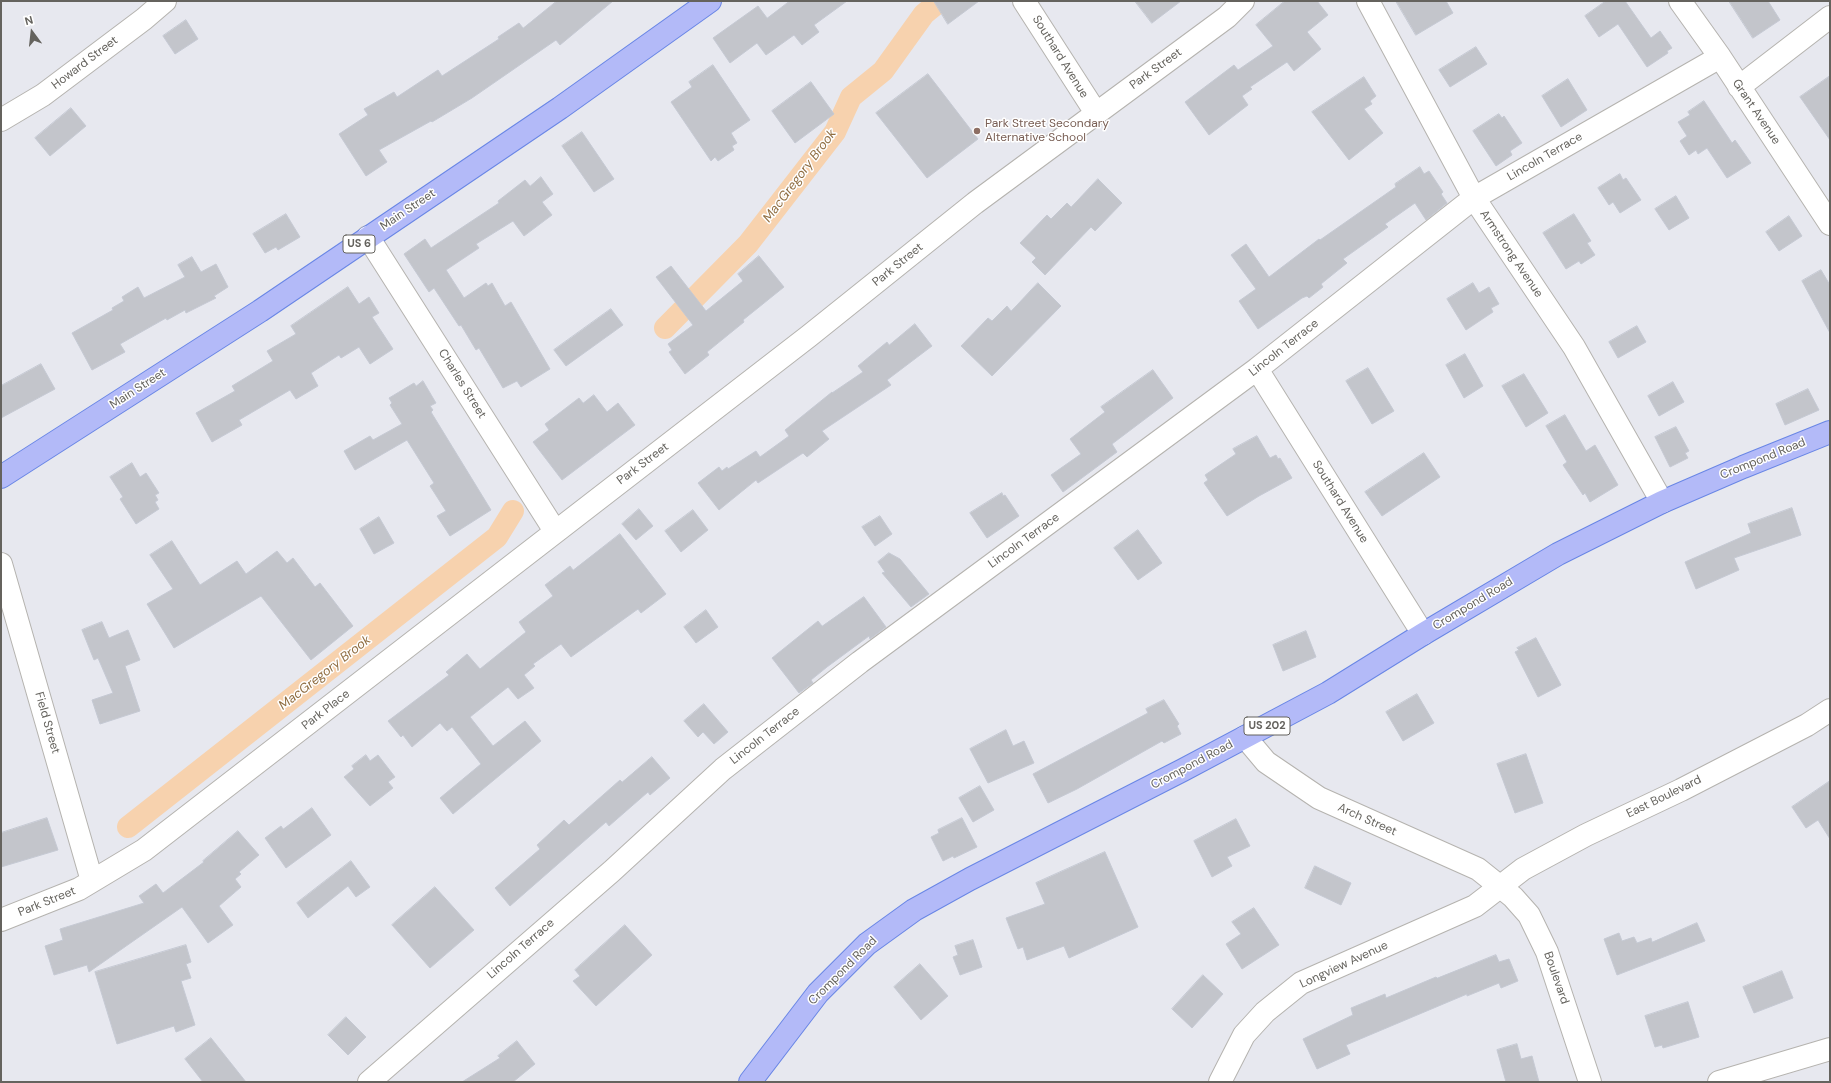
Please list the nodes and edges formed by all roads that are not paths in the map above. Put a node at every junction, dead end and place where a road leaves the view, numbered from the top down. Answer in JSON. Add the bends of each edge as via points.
{"nodes":[{"id":1,"x":165,"y":1,"type":"edge"},
{"id":2,"x":710,"y":1,"type":"edge"},
{"id":3,"x":1024,"y":1,"type":"edge"},
{"id":4,"x":1243,"y":1,"type":"edge"},
{"id":5,"x":1368,"y":1,"type":"edge"},
{"id":6,"x":1680,"y":1,"type":"edge"},
{"id":7,"x":1830,"y":18,"type":"edge"},
{"id":8,"x":1720,"y":57,"type":"junction"},
{"id":9,"x":1739,"y":87,"type":"junction"},
{"id":10,"x":1096,"y":113,"type":"junction"},
{"id":11,"x":1,"y":120,"type":"edge"},
{"id":12,"x":1474,"y":198,"type":"junction"},
{"id":13,"x":1830,"y":224,"type":"edge"},
{"id":14,"x":368,"y":237,"type":"junction"},
{"id":15,"x":1257,"y":369,"type":"junction"},
{"id":16,"x":1830,"y":432,"type":"edge"},
{"id":17,"x":1,"y":477,"type":"edge"},
{"id":18,"x":1662,"y":502,"type":"junction"},
{"id":19,"x":555,"y":531,"type":"junction"},
{"id":20,"x":1,"y":564,"type":"edge"},
{"id":21,"x":1423,"y":634,"type":"junction"},
{"id":22,"x":1830,"y":710,"type":"edge"},
{"id":23,"x":1245,"y":737,"type":"junction"},
{"id":24,"x":92,"y":881,"type":"junction"},
{"id":25,"x":1500,"y":887,"type":"junction"},
{"id":26,"x":1,"y":920,"type":"edge"},
{"id":27,"x":1830,"y":1049,"type":"edge"},
{"id":28,"x":369,"y":1082,"type":"edge"},
{"id":29,"x":750,"y":1082,"type":"edge"},
{"id":30,"x":1220,"y":1082,"type":"edge"},
{"id":31,"x":1590,"y":1082,"type":"edge"},
{"id":32,"x":1720,"y":1082,"type":"edge"}],
"edges":[{"from":1,"to":11,"type":"street","name":"Howard Street","via":[[43,94]]},
{"from":2,"to":14,"type":"main road","name":"Main Street","number":"US 6","via":[[560,108]]},
{"from":3,"to":10,"type":"street","name":"Southard Avenue"},
{"from":4,"to":10,"type":"street","name":"Park Street","via":[[1227,17]]},
{"from":5,"to":12,"type":"street","name":"Armstrong Avenue"},
{"from":6,"to":8,"type":"street","name":"Grant Avenue"},
{"from":7,"to":9,"type":"street"},
{"from":8,"to":9,"type":"street","name":"Grant Avenue"},
{"from":8,"to":12,"type":"street","name":"Lincoln Terrace"},
{"from":9,"to":13,"type":"street","name":"Grant Avenue"},
{"from":10,"to":19,"type":"street","name":"Park Street","via":[[975,203],[809,336]]},
{"from":12,"to":15,"type":"street","name":"Lincoln Terrace"},
{"from":12,"to":18,"type":"street","name":"Armstrong Avenue","via":[[1574,347]]},
{"from":14,"to":17,"type":"main road","name":"Main Street","number":"US 6","via":[[260,311]]},
{"from":14,"to":19,"type":"street","name":"Charles Street"},
{"from":15,"to":21,"type":"street","name":"Southard Avenue"},
{"from":15,"to":28,"type":"street","name":"Lincoln Terrace","via":[[860,662],[723,769],[612,871]]},
{"from":16,"to":18,"type":"main road","name":"Crompond Road","number":"US 202"},
{"from":18,"to":21,"type":"main road","name":"Crompond Road","number":"US 202","via":[[1558,554]]},
{"from":19,"to":24,"type":"street","name":"Park Place","via":[[144,850]]},
{"from":20,"to":24,"type":"street","name":"Field Street"},
{"from":21,"to":23,"type":"main road","name":"Crompond Road","number":"US 202","via":[[1328,693]]},
{"from":22,"to":25,"type":"street","name":"East Boulevard","via":[[1681,790],[1586,835],[1523,869]]},
{"from":23,"to":25,"type":"street","name":"Arch Street","via":[[1266,762],[1319,798],[1478,870]]},
{"from":23,"to":29,"type":"main road","name":"Crompond Road","number":"US 202","via":[[914,910],[867,944],[818,993]]},
{"from":24,"to":26,"type":"street","name":"Park Street","via":[[79,889]]},
{"from":25,"to":30,"type":"street","name":"Longview Avenue","via":[[1475,906],[1302,983],[1265,1012],[1244,1035]]},
{"from":25,"to":31,"type":"street","name":"Boulevard","via":[[1529,915],[1547,952]]},
{"from":27,"to":32,"type":"street"}]}
